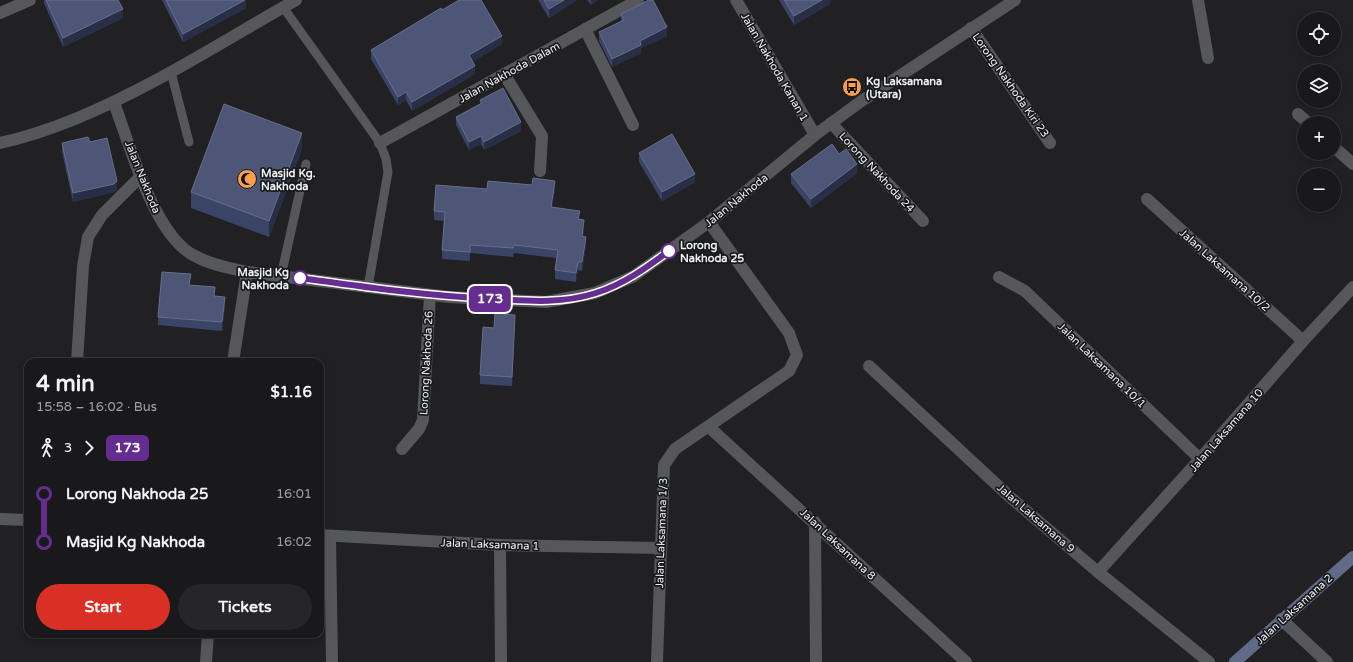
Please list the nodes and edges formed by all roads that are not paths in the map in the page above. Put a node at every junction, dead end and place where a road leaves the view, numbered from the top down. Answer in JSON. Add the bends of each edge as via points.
{"nodes":[{"id":1,"x":30,"y":0,"type":"edge"},
{"id":2,"x":296,"y":0,"type":"edge"},
{"id":3,"x":638,"y":0,"type":"edge"},
{"id":4,"x":736,"y":0,"type":"edge"},
{"id":5,"x":1015,"y":0,"type":"edge"},
{"id":6,"x":1198,"y":0,"type":"edge"},
{"id":7,"x":283,"y":7,"type":"junction"},
{"id":8,"x":0,"y":13,"type":"edge"},
{"id":9,"x":971,"y":28,"type":"junction"},
{"id":10,"x":585,"y":29,"type":"junction"},
{"id":11,"x":1208,"y":58,"type":"dead end"},
{"id":12,"x":170,"y":72,"type":"junction"},
{"id":13,"x":504,"y":74,"type":"junction"},
{"id":14,"x":114,"y":103,"type":"junction"},
{"id":15,"x":831,"y":123,"type":"junction"},
{"id":16,"x":633,"y":125,"type":"dead end"},
{"id":17,"x":815,"y":134,"type":"junction"},
{"id":18,"x":188,"y":142,"type":"dead end"},
{"id":19,"x":0,"y":143,"type":"edge"},
{"id":20,"x":1050,"y":143,"type":"dead end"},
{"id":21,"x":380,"y":144,"type":"junction"},
{"id":22,"x":1341,"y":153,"type":"edge"},
{"id":23,"x":306,"y":164,"type":"dead end"},
{"id":24,"x":1353,"y":164,"type":"edge"},
{"id":25,"x":540,"y":171,"type":"dead end"},
{"id":26,"x":142,"y":176,"type":"junction"},
{"id":27,"x":1147,"y":199,"type":"dead end"},
{"id":28,"x":923,"y":221,"type":"dead end"},
{"id":29,"x":709,"y":222,"type":"junction"},
{"id":30,"x":247,"y":272,"type":"junction"},
{"id":31,"x":280,"y":276,"type":"junction"},
{"id":32,"x":999,"y":277,"type":"dead end"},
{"id":33,"x":368,"y":287,"type":"junction"},
{"id":34,"x":1353,"y":287,"type":"edge"},
{"id":35,"x":430,"y":295,"type":"junction"},
{"id":36,"x":1303,"y":341,"type":"junction"},
{"id":37,"x":77,"y":358,"type":"edge"},
{"id":38,"x":234,"y":358,"type":"edge"},
{"id":39,"x":869,"y":366,"type":"dead end"},
{"id":40,"x":709,"y":427,"type":"junction"},
{"id":41,"x":402,"y":448,"type":"dead end"},
{"id":42,"x":1200,"y":460,"type":"junction"},
{"id":43,"x":0,"y":519,"type":"edge"},
{"id":44,"x":24,"y":520,"type":"edge"},
{"id":45,"x":815,"y":522,"type":"junction"},
{"id":46,"x":325,"y":536,"type":"edge"},
{"id":47,"x":500,"y":545,"type":"junction"},
{"id":48,"x":660,"y":548,"type":"junction"},
{"id":49,"x":1353,"y":557,"type":"edge"},
{"id":50,"x":1098,"y":572,"type":"junction"},
{"id":51,"x":1281,"y":619,"type":"junction"},
{"id":52,"x":208,"y":638,"type":"edge"},
{"id":53,"x":206,"y":662,"type":"edge"},
{"id":54,"x":332,"y":662,"type":"edge"},
{"id":55,"x":501,"y":662,"type":"edge"},
{"id":56,"x":657,"y":662,"type":"edge"},
{"id":57,"x":816,"y":662,"type":"edge"},
{"id":58,"x":966,"y":662,"type":"edge"},
{"id":59,"x":1209,"y":662,"type":"edge"},
{"id":60,"x":1235,"y":662,"type":"edge"},
{"id":61,"x":1327,"y":662,"type":"edge"}],
"edges":[{"from":1,"to":8,"type":"street"},
{"from":2,"to":7,"type":"street"},
{"from":3,"to":10,"type":"street","name":"Jalan Nakhoda Dalam"},
{"from":4,"to":17,"type":"street","name":"Jalan Nakhoda Kanan 1"},
{"from":5,"to":9,"type":"street","name":"Jalan Nakhoda"},
{"from":6,"to":11,"type":"street"},
{"from":7,"to":12,"type":"street"},
{"from":7,"to":21,"type":"lane"},
{"from":9,"to":15,"type":"street","name":"Jalan Nakhoda"},
{"from":9,"to":20,"type":"street","name":"Lorong Nakhoda Kiri 23"},
{"from":10,"to":13,"type":"street","name":"Jalan Nakhoda Dalam"},
{"from":10,"to":16,"type":"street"},
{"from":12,"to":14,"type":"street"},
{"from":12,"to":18,"type":"lane"},
{"from":13,"to":21,"type":"street","name":"Jalan Nakhoda Dalam"},
{"from":13,"to":25,"type":"street","via":[[542,136]]},
{"from":14,"to":19,"type":"street","via":[[29,137]]},
{"from":14,"to":26,"type":"street","name":"Jalan Nakhoda"},
{"from":15,"to":17,"type":"street","name":"Jalan Nakhoda"},
{"from":15,"to":28,"type":"street","name":"Lorong Nakhoda 24"},
{"from":17,"to":29,"type":"street","name":"Jalan Nakhoda"},
{"from":21,"to":33,"type":"lane","via":[[388,172]]},
{"from":22,"to":24,"type":"street"},
{"from":23,"to":31,"type":"lane"},
{"from":26,"to":30,"type":"street","name":"Jalan Nakhoda","via":[[168,233],[179,245],[194,256]]},
{"from":26,"to":37,"type":"street","via":[[102,215],[88,237],[83,266]]},
{"from":27,"to":36,"type":"street","name":"Jalan Laksamana 10/2"},
{"from":29,"to":35,"type":"street","name":"Jalan Nakhoda","via":[[634,276],[595,293],[546,302]]},
{"from":29,"to":40,"type":"street","via":[[789,333],[797,355],[789,371]]},
{"from":30,"to":31,"type":"street","name":"Jalan Nakhoda"},
{"from":30,"to":38,"type":"street"},
{"from":31,"to":33,"type":"street","name":"Jalan Nakhoda"},
{"from":32,"to":42,"type":"street","name":"Jalan Laksamana 10/1","via":[[1026,291]]},
{"from":33,"to":35,"type":"street","name":"Jalan Nakhoda"},
{"from":34,"to":36,"type":"street","name":"Jalan Laksamana 10"},
{"from":35,"to":41,"type":"street","name":"Lorong Nakhoda 26","via":[[423,420],[419,429]]},
{"from":36,"to":42,"type":"street","name":"Jalan Laksamana 10"},
{"from":39,"to":50,"type":"street","name":"Jalan Laksamana 9","via":[[1010,497]]},
{"from":40,"to":45,"type":"street","name":"Jalan Laksamana 8"},
{"from":40,"to":48,"type":"street","name":"Jalan Laksamana 1/3","via":[[675,448],[664,465]]},
{"from":42,"to":50,"type":"street","name":"Jalan Laksamana 10"},
{"from":43,"to":44,"type":"street"},
{"from":45,"to":57,"type":"street"},
{"from":45,"to":58,"type":"street","name":"Jalan Laksamana 8"},
{"from":46,"to":47,"type":"street","name":"Jalan Laksamana 1"},
{"from":46,"to":54,"type":"street"},
{"from":47,"to":48,"type":"street","name":"Jalan Laksamana 1"},
{"from":47,"to":55,"type":"street"},
{"from":48,"to":56,"type":"street","name":"Jalan Laksamana 1/3"},
{"from":49,"to":51,"type":"street","name":"Jalan Laksamana 2"},
{"from":50,"to":59,"type":"street","name":"Jalan Laksamana 9"},
{"from":51,"to":60,"type":"street","name":"Jalan Laksamana 2"},
{"from":51,"to":61,"type":"street"},
{"from":52,"to":53,"type":"street"}]}
